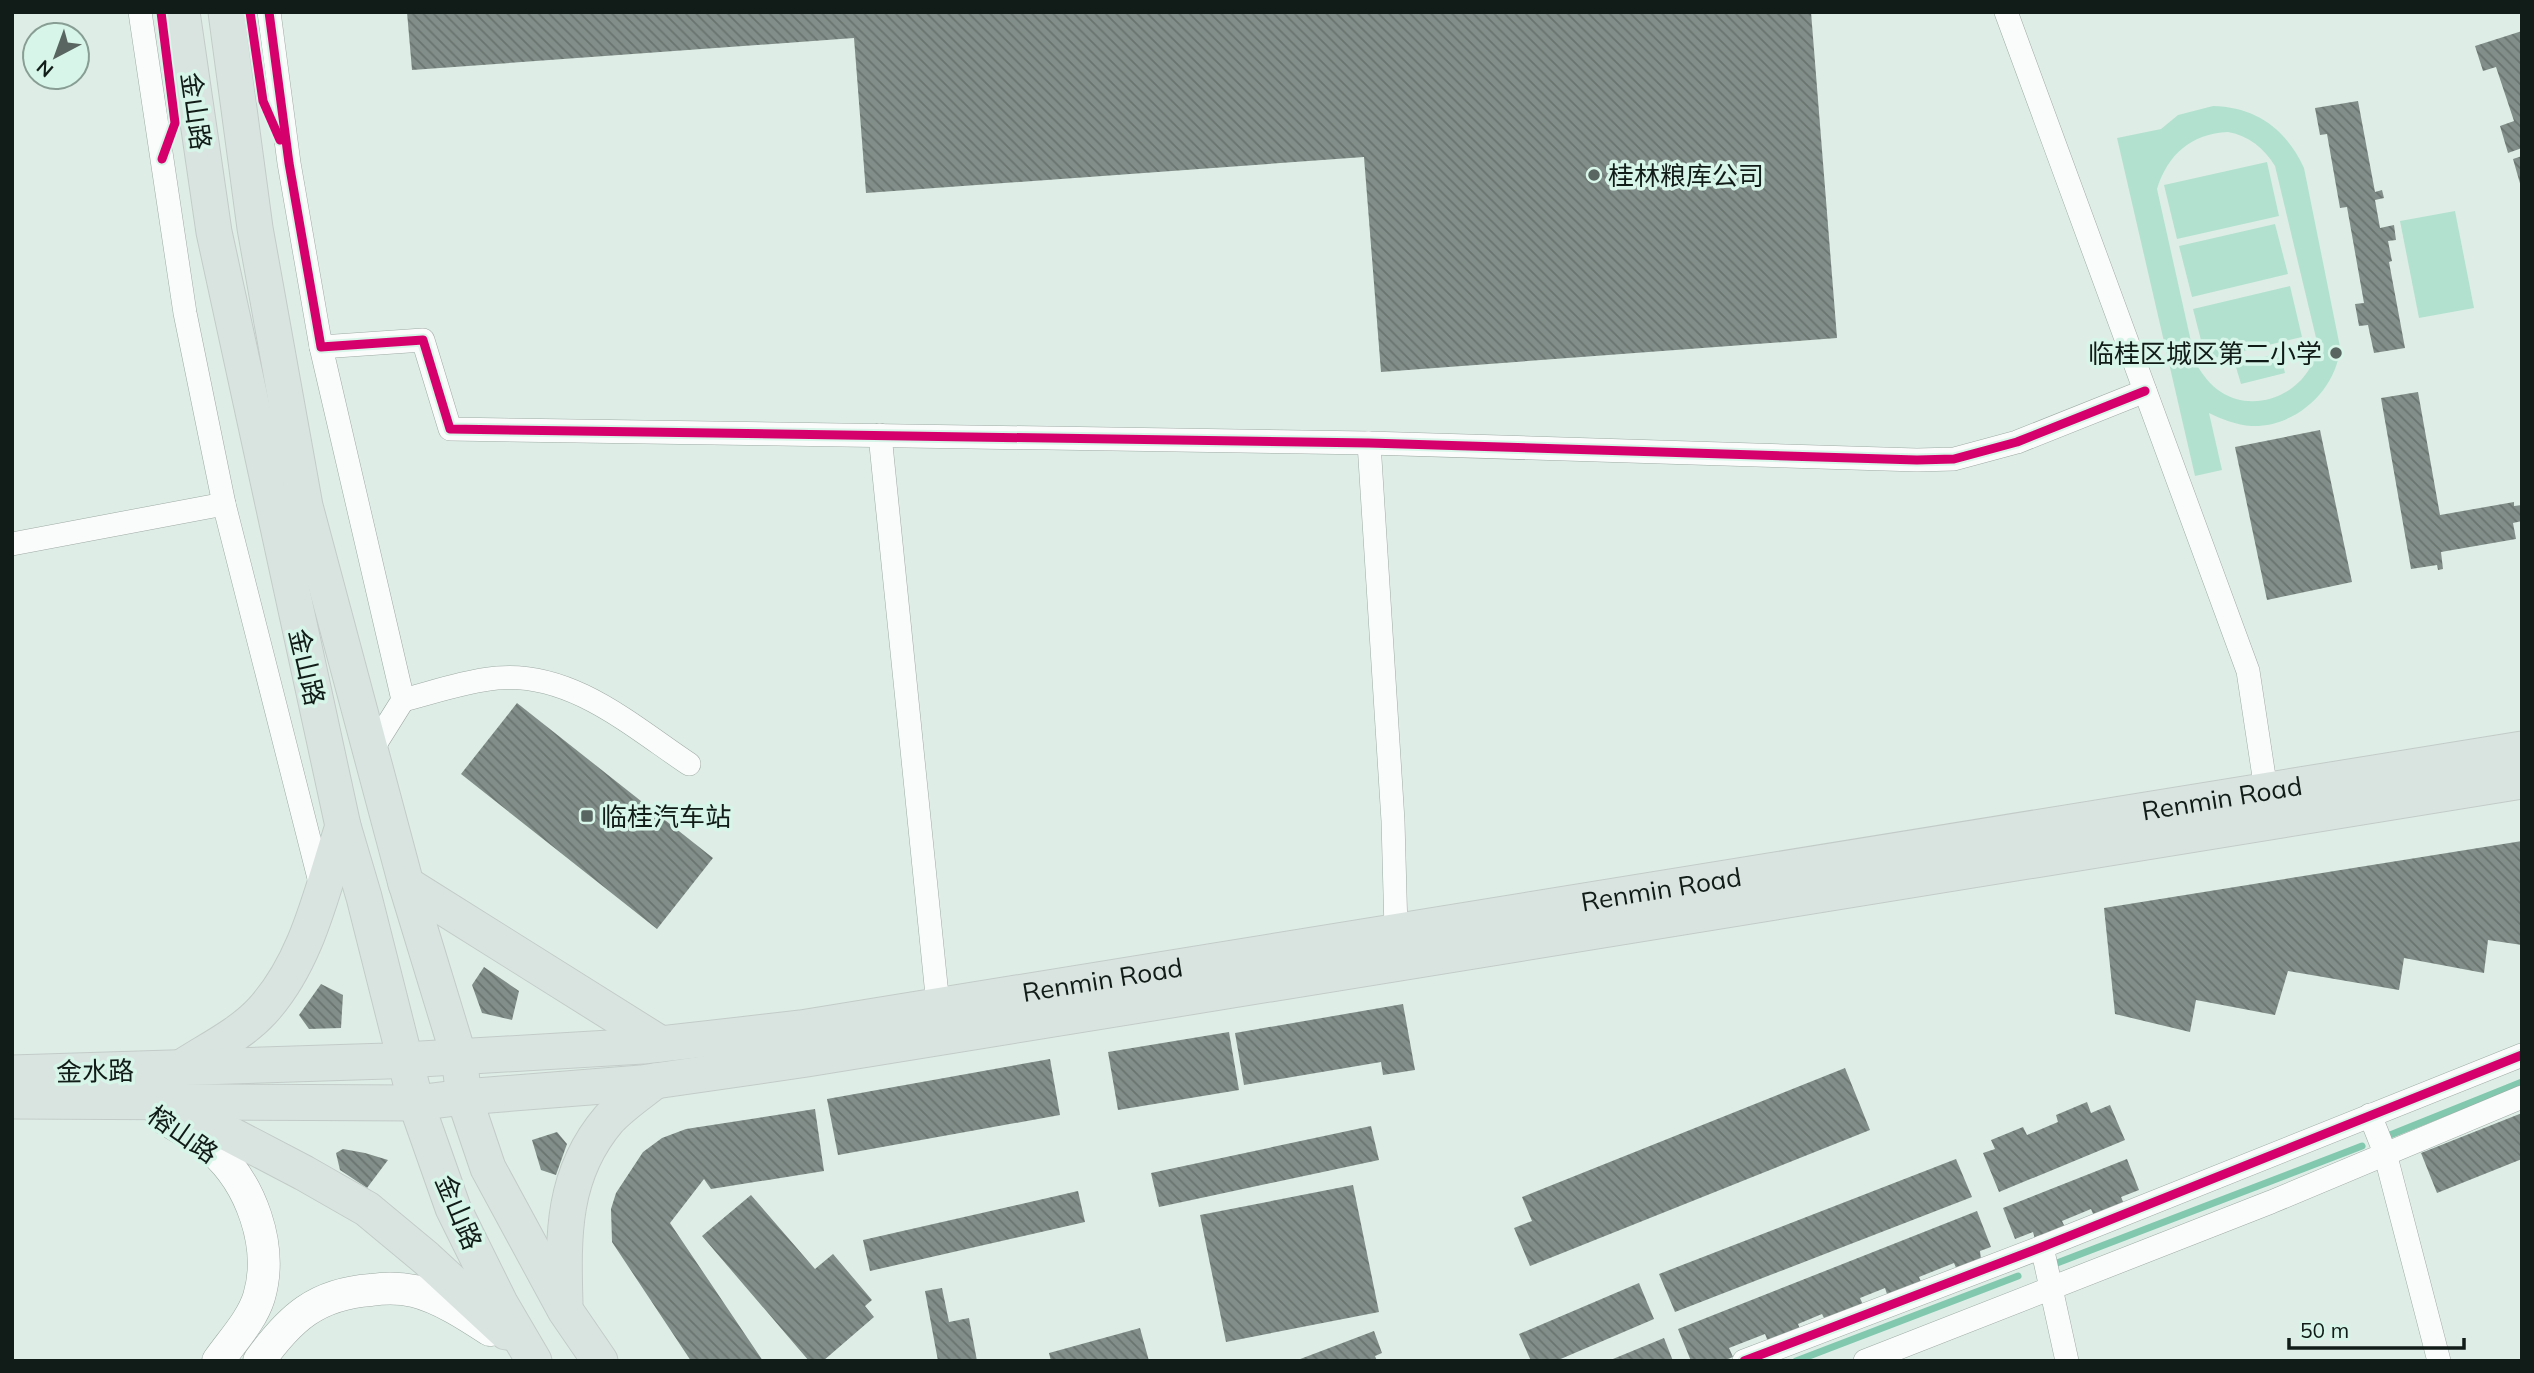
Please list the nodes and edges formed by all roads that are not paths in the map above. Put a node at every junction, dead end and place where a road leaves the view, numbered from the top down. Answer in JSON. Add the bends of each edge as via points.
{"nodes":[{"id":1,"x":140,"y":12,"type":"edge"},
{"id":2,"x":182,"y":12,"type":"edge"},
{"id":3,"x":226,"y":12,"type":"edge"},
{"id":4,"x":270,"y":12,"type":"edge"},
{"id":5,"x":2006,"y":12,"type":"edge"},
{"id":6,"x":321,"y":347,"type":"junction"},
{"id":7,"x":2145,"y":391,"type":"junction"},
{"id":8,"x":880,"y":435,"type":"junction"},
{"id":9,"x":1369,"y":443,"type":"junction"},
{"id":10,"x":224,"y":504,"type":"junction"},
{"id":11,"x":12,"y":544,"type":"edge"},
{"id":12,"x":404,"y":700,"type":"junction"},
{"id":13,"x":2522,"y":749,"type":"edge"},
{"id":14,"x":371,"y":751,"type":"junction"},
{"id":15,"x":689,"y":764,"type":"dead end"},
{"id":16,"x":2522,"y":781,"type":"edge"},
{"id":17,"x":2266,"y":790,"type":"junction"},
{"id":18,"x":343,"y":826,"type":"junction"},
{"id":19,"x":406,"y":884,"type":"junction"},
{"id":20,"x":322,"y":888,"type":"junction"},
{"id":21,"x":1396,"y":930,"type":"junction"},
{"id":22,"x":938,"y":1005,"type":"junction"},
{"id":23,"x":661,"y":1044,"type":"junction"},
{"id":24,"x":804,"y":1044,"type":"junction"},
{"id":25,"x":2522,"y":1055,"type":"edge"},
{"id":26,"x":459,"y":1057,"type":"junction"},
{"id":27,"x":407,"y":1060,"type":"junction"},
{"id":28,"x":179,"y":1069,"type":"junction"},
{"id":29,"x":12,"y":1073,"type":"edge"},
{"id":30,"x":655,"y":1081,"type":"junction"},
{"id":31,"x":464,"y":1097,"type":"junction"},
{"id":32,"x":2522,"y":1097,"type":"edge"},
{"id":33,"x":133,"y":1100,"type":"junction"},
{"id":34,"x":12,"y":1101,"type":"edge"},
{"id":35,"x":416,"y":1103,"type":"junction"},
{"id":36,"x":2370,"y":1115,"type":"junction"},
{"id":37,"x":2385,"y":1153,"type":"junction"},
{"id":38,"x":2042,"y":1247,"type":"junction"},
{"id":39,"x":2050,"y":1287,"type":"junction"},
{"id":40,"x":565,"y":1310,"type":"junction"},
{"id":41,"x":532,"y":1357,"type":"edge"},
{"id":42,"x":218,"y":1361,"type":"edge"},
{"id":43,"x":259,"y":1361,"type":"edge"},
{"id":44,"x":600,"y":1361,"type":"edge"},
{"id":45,"x":1744,"y":1361,"type":"edge"},
{"id":46,"x":1865,"y":1361,"type":"edge"},
{"id":47,"x":2067,"y":1361,"type":"edge"},
{"id":48,"x":2439,"y":1361,"type":"edge"}],
"edges":[{"from":1,"to":10,"type":"street","via":[[185,313]]},
{"from":2,"to":18,"type":"main road","name":"金山路","via":[[214,232]]},
{"from":3,"to":14,"type":"main road","name":"金山路","via":[[255,228],[305,506]]},
{"from":4,"to":6,"type":"street","via":[[289,163]]},
{"from":5,"to":7,"type":"street"},
{"from":6,"to":8,"type":"street","via":[[423,340],[450,429]]},
{"from":6,"to":12,"type":"street"},
{"from":7,"to":9,"type":"street","via":[[2017,442],[1954,459]]},
{"from":7,"to":17,"type":"street","via":[[2248,671]]},
{"from":8,"to":9,"type":"street"},
{"from":8,"to":22,"type":"street"},
{"from":9,"to":21,"type":"street"},
{"from":10,"to":11,"type":"street"},
{"from":10,"to":20,"type":"street"},
{"from":12,"to":14,"type":"street"},
{"from":12,"to":15,"type":"street","via":[[501,678],[557,684],[591,699]]},
{"from":13,"to":17,"type":"main road","name":"Renmin Road"},
{"from":14,"to":19,"type":"main road","name":"金山路"},
{"from":16,"to":24,"type":"main road","name":"Renmin Road"},
{"from":17,"to":21,"type":"main road","name":"Renmin Road"},
{"from":18,"to":20,"type":"main road"},
{"from":18,"to":27,"type":"main road","name":"金山路"},
{"from":19,"to":23,"type":"main road"},
{"from":19,"to":26,"type":"main road","name":"金山路"},
{"from":20,"to":28,"type":"main road","via":[[299,953],[261,1012]]},
{"from":21,"to":22,"type":"main road","name":"Renmin Road"},
{"from":22,"to":24,"type":"main road","name":"Renmin Road"},
{"from":23,"to":24,"type":"main road","name":"金水路"},
{"from":23,"to":26,"type":"main road","name":"金水路"},
{"from":24,"to":30,"type":"main road"},
{"from":25,"to":36,"type":"street"},
{"from":26,"to":27,"type":"main road","name":"金水路"},
{"from":26,"to":31,"type":"main road","name":"金山路"},
{"from":27,"to":28,"type":"main road","name":"金水路"},
{"from":27,"to":35,"type":"main road","name":"金山路"},
{"from":28,"to":29,"type":"main road","name":"金水路"},
{"from":30,"to":31,"type":"main road"},
{"from":30,"to":40,"type":"main road","via":[[611,1117],[575,1174],[563,1244]]},
{"from":31,"to":35,"type":"main road"},
{"from":31,"to":40,"type":"main road","name":"金山路","via":[[488,1168]]},
{"from":32,"to":37,"type":"street"},
{"from":33,"to":34,"type":"main road"},
{"from":33,"to":35,"type":"main road"},
{"from":33,"to":41,"type":"main road","via":[[216,1127],[367,1209]]},
{"from":33,"to":42,"type":"main road","name":"榕山路","via":[[213,1150],[230,1169],[256,1215],[264,1271],[259,1298]]},
{"from":35,"to":41,"type":"main road","name":"金山路","via":[[453,1208]]},
{"from":36,"to":37,"type":"street"},
{"from":36,"to":38,"type":"street"},
{"from":37,"to":39,"type":"street"},
{"from":37,"to":48,"type":"street"},
{"from":38,"to":39,"type":"street"},
{"from":38,"to":45,"type":"street"},
{"from":39,"to":46,"type":"street"},
{"from":39,"to":47,"type":"street"},
{"from":40,"to":44,"type":"main road","name":"金山路"},
{"from":41,"to":43,"type":"main road","via":[[457,1309],[414,1291],[387,1288],[319,1301],[296,1317]]}]}
